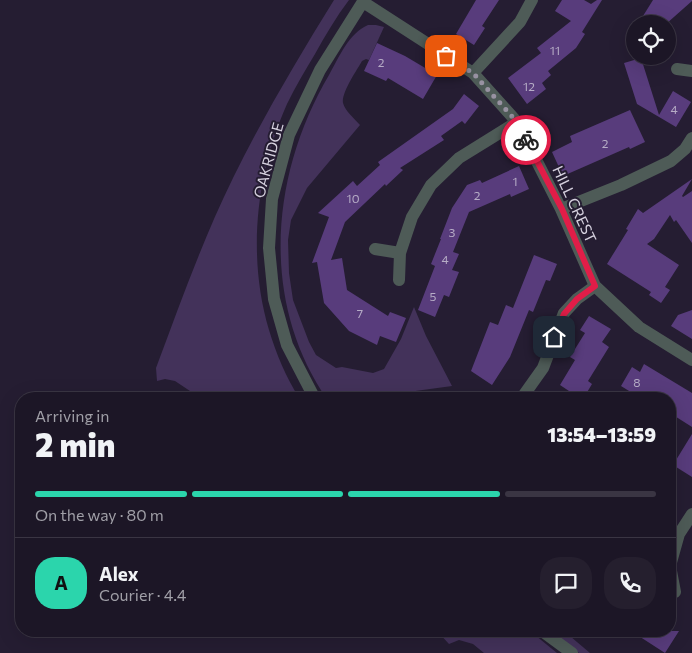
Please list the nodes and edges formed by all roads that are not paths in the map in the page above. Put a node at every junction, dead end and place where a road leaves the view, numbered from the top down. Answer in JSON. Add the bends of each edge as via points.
{"nodes":[{"id":1,"x":532,"y":0,"type":"edge"},
{"id":2,"x":364,"y":1,"type":"edge"},
{"id":3,"x":677,"y":69,"type":"dead end"},
{"id":4,"x":692,"y":70,"type":"edge"},
{"id":5,"x":473,"y":73,"type":"junction"},
{"id":6,"x":517,"y":122,"type":"junction"},
{"id":7,"x":692,"y":138,"type":"edge"},
{"id":8,"x":562,"y":209,"type":"junction"},
{"id":9,"x":375,"y":250,"type":"dead end"},
{"id":10,"x":400,"y":253,"type":"junction"},
{"id":11,"x":399,"y":280,"type":"dead end"},
{"id":12,"x":595,"y":286,"type":"junction"},
{"id":13,"x":692,"y":360,"type":"edge"},
{"id":14,"x":311,"y":392,"type":"edge"},
{"id":15,"x":526,"y":392,"type":"edge"},
{"id":16,"x":692,"y":514,"type":"edge"},
{"id":17,"x":676,"y":545,"type":"edge"},
{"id":18,"x":550,"y":637,"type":"edge"},
{"id":19,"x":572,"y":653,"type":"edge"}],
"edges":[{"from":1,"to":5,"type":"street","via":[[520,22]]},
{"from":2,"to":5,"type":"street","name":"HILL CREST"},
{"from":2,"to":14,"type":"street","name":"OAKRIDGE","via":[[320,70],[289,135],[272,199],[269,248],[274,299],[287,345]]},
{"from":3,"to":4,"type":"street"},
{"from":5,"to":6,"type":"street","name":"HILL CREST"},
{"from":6,"to":8,"type":"street","name":"HILL CREST"},
{"from":6,"to":10,"type":"street","via":[[459,158],[431,185],[412,218]]},
{"from":7,"to":8,"type":"street","via":[[672,161]]},
{"from":8,"to":12,"type":"street","name":"HILL CREST"},
{"from":9,"to":10,"type":"street"},
{"from":10,"to":11,"type":"street"},
{"from":12,"to":13,"type":"street","name":"HILL CREST","via":[[639,327]]},
{"from":12,"to":15,"type":"street","via":[[564,314],[543,368]]},
{"from":16,"to":17,"type":"street"},
{"from":18,"to":19,"type":"street"}]}
